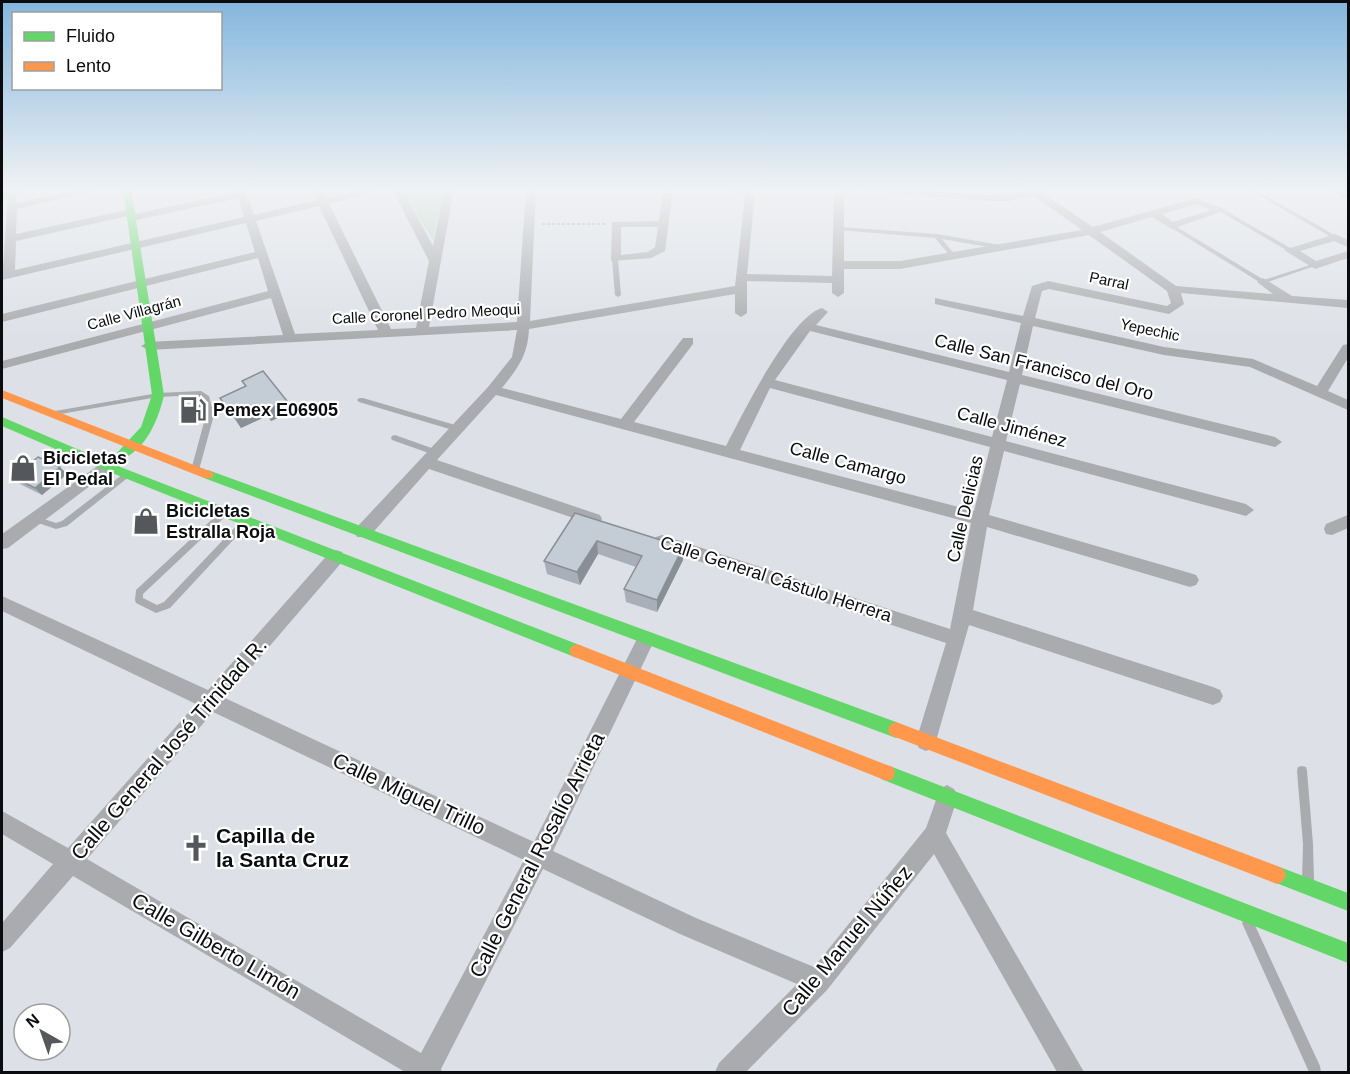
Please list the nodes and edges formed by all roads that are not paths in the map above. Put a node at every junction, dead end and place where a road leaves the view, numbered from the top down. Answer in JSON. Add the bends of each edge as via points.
{"nodes":[{"id":1,"x":8,"y":239,"type":"edge"},
{"id":2,"x":134,"y":239,"type":"edge"},
{"id":3,"x":161,"y":239,"type":"edge"},
{"id":4,"x":256,"y":239,"type":"edge"},
{"id":5,"x":340,"y":239,"type":"edge"},
{"id":6,"x":423,"y":239,"type":"edge"},
{"id":7,"x":439,"y":239,"type":"edge"},
{"id":8,"x":528,"y":239,"type":"edge"},
{"id":9,"x":616,"y":239,"type":"edge"},
{"id":10,"x":661,"y":239,"type":"edge"},
{"id":11,"x":745,"y":239,"type":"edge"},
{"id":12,"x":840,"y":239,"type":"edge"},
{"id":13,"x":939,"y":239,"type":"edge"},
{"id":14,"x":956,"y":239,"type":"edge"},
{"id":15,"x":1047,"y":239,"type":"edge"},
{"id":16,"x":1103,"y":239,"type":"edge"},
{"id":17,"x":1193,"y":239,"type":"edge"},
{"id":18,"x":1271,"y":239,"type":"edge"},
{"id":19,"x":1328,"y":239,"type":"edge"},
{"id":20,"x":135,"y":245,"type":"junction"},
{"id":21,"x":1003,"y":247,"type":"junction"},
{"id":22,"x":1290,"y":250,"type":"junction"},
{"id":23,"x":261,"y":254,"type":"junction"},
{"id":24,"x":1348,"y":254,"type":"edge"},
{"id":25,"x":953,"y":256,"type":"junction"},
{"id":26,"x":615,"y":259,"type":"junction"},
{"id":27,"x":435,"y":261,"type":"junction"},
{"id":28,"x":840,"y":264,"type":"junction"},
{"id":29,"x":1315,"y":265,"type":"junction"},
{"id":30,"x":5,"y":276,"type":"edge"},
{"id":31,"x":1263,"y":282,"type":"junction"},
{"id":32,"x":741,"y":283,"type":"junction"},
{"id":33,"x":140,"y":284,"type":"junction"},
{"id":34,"x":1040,"y":286,"type":"joint"},
{"id":35,"x":1173,"y":289,"type":"junction"},
{"id":36,"x":274,"y":293,"type":"junction"},
{"id":37,"x":618,"y":295,"type":"dead end"},
{"id":38,"x":1292,"y":300,"type":"junction"},
{"id":39,"x":939,"y":301,"type":"dead end"},
{"id":40,"x":1348,"y":304,"type":"edge"},
{"id":41,"x":822,"y":312,"type":"dead end"},
{"id":42,"x":741,"y":313,"type":"dead end"},
{"id":43,"x":2,"y":318,"type":"edge"},
{"id":44,"x":1027,"y":321,"type":"junction"},
{"id":45,"x":523,"y":326,"type":"junction"},
{"id":46,"x":805,"y":326,"type":"junction"},
{"id":47,"x":146,"y":327,"type":"junction"},
{"id":48,"x":422,"y":332,"type":"junction"},
{"id":49,"x":386,"y":333,"type":"junction"},
{"id":50,"x":290,"y":337,"type":"junction"},
{"id":51,"x":688,"y":341,"type":"dead end"},
{"id":52,"x":148,"y":346,"type":"junction"},
{"id":53,"x":1348,"y":348,"type":"edge"},
{"id":54,"x":2,"y":365,"type":"edge"},
{"id":55,"x":1014,"y":378,"type":"junction"},
{"id":56,"x":767,"y":384,"type":"junction"},
{"id":57,"x":493,"y":390,"type":"junction"},
{"id":58,"x":1321,"y":391,"type":"junction"},
{"id":59,"x":2,"y":394,"type":"edge"},
{"id":60,"x":158,"y":395,"type":"junction"},
{"id":61,"x":361,"y":399,"type":"dead end"},
{"id":62,"x":1348,"y":405,"type":"edge"},
{"id":63,"x":51,"y":414,"type":"junction"},
{"id":64,"x":2,"y":422,"type":"edge"},
{"id":65,"x":625,"y":424,"type":"junction"},
{"id":66,"x":459,"y":429,"type":"junction"},
{"id":67,"x":395,"y":438,"type":"dead end"},
{"id":68,"x":1275,"y":442,"type":"dead end"},
{"id":69,"x":1000,"y":443,"type":"junction"},
{"id":70,"x":134,"y":445,"type":"junction"},
{"id":71,"x":731,"y":452,"type":"junction"},
{"id":72,"x":432,"y":458,"type":"junction"},
{"id":73,"x":106,"y":466,"type":"junction"},
{"id":74,"x":195,"y":470,"type":"junction"},
{"id":75,"x":127,"y":474,"type":"junction"},
{"id":76,"x":1246,"y":510,"type":"dead end"},
{"id":77,"x":225,"y":512,"type":"junction"},
{"id":78,"x":35,"y":519,"type":"junction"},
{"id":79,"x":980,"y":519,"type":"junction"},
{"id":80,"x":246,"y":521,"type":"junction"},
{"id":81,"x":1348,"y":521,"type":"edge"},
{"id":82,"x":615,"y":526,"type":"edge"},
{"id":83,"x":1332,"y":529,"type":"dead end"},
{"id":84,"x":363,"y":532,"type":"junction"},
{"id":85,"x":648,"y":538,"type":"edge"},
{"id":86,"x":2,"y":543,"type":"edge"},
{"id":87,"x":336,"y":557,"type":"junction"},
{"id":88,"x":1190,"y":580,"type":"dead end"},
{"id":89,"x":2,"y":603,"type":"edge"},
{"id":90,"x":963,"y":615,"type":"junction"},
{"id":91,"x":954,"y":638,"type":"junction"},
{"id":92,"x":646,"y":639,"type":"junction"},
{"id":93,"x":629,"y":672,"type":"junction"},
{"id":94,"x":1213,"y":696,"type":"dead end"},
{"id":95,"x":213,"y":701,"type":"junction"},
{"id":96,"x":926,"y":741,"type":"junction"},
{"id":97,"x":1302,"y":771,"type":"dead end"},
{"id":98,"x":947,"y":796,"type":"junction"},
{"id":99,"x":2,"y":822,"type":"edge"},
{"id":100,"x":934,"y":834,"type":"junction"},
{"id":101,"x":539,"y":855,"type":"junction"},
{"id":102,"x":71,"y":861,"type":"junction"},
{"id":103,"x":1308,"y":887,"type":"junction"},
{"id":104,"x":1348,"y":902,"type":"edge"},
{"id":105,"x":1243,"y":912,"type":"junction"},
{"id":106,"x":2,"y":940,"type":"edge"},
{"id":107,"x":1348,"y":953,"type":"edge"},
{"id":108,"x":818,"y":981,"type":"junction"},
{"id":109,"x":428,"y":1071,"type":"edge"},
{"id":110,"x":1315,"y":1071,"type":"edge"},
{"id":111,"x":728,"y":1072,"type":"edge"},
{"id":112,"x":1071,"y":1072,"type":"edge"}],
"edges":[{"from":1,"to":30,"type":"street"},
{"from":2,"to":20,"type":"main road"},
{"from":3,"to":20,"type":"street"},
{"from":4,"to":23,"type":"street"},
{"from":5,"to":49,"type":"street"},
{"from":6,"to":27,"type":"street"},
{"from":7,"to":27,"type":"street"},
{"from":8,"to":45,"type":"street"},
{"from":9,"to":26,"type":"street"},
{"from":10,"to":26,"type":"street","via":[[660,251]]},
{"from":11,"to":32,"type":"street"},
{"from":12,"to":28,"type":"street"},
{"from":13,"to":25,"type":"lane"},
{"from":14,"to":21,"type":"lane"},
{"from":15,"to":21,"type":"street"},
{"from":16,"to":35,"type":"street"},
{"from":17,"to":31,"type":"lane"},
{"from":18,"to":22,"type":"lane"},
{"from":19,"to":22,"type":"street"},
{"from":20,"to":30,"type":"street"},
{"from":20,"to":33,"type":"main road"},
{"from":21,"to":25,"type":"street"},
{"from":22,"to":29,"type":"street"},
{"from":23,"to":33,"type":"street"},
{"from":23,"to":36,"type":"street"},
{"from":24,"to":29,"type":"street"},
{"from":25,"to":28,"type":"street","via":[[900,266]]},
{"from":26,"to":37,"type":"lane"},
{"from":27,"to":48,"type":"street"},
{"from":28,"to":32,"type":"street","name":"Calle Coronel Pedro Meoqui","via":[[838,286]]},
{"from":29,"to":31,"type":"lane"},
{"from":31,"to":38,"type":"street"},
{"from":32,"to":42,"type":"street"},
{"from":32,"to":45,"type":"street","name":"Calle Coronel Pedro Meoqui","via":[[704,296]]},
{"from":33,"to":43,"type":"street"},
{"from":33,"to":47,"type":"main road"},
{"from":34,"to":35,"type":"street","name":"Parral","via":[[1172,310],[1178,304]]},
{"from":34,"to":44,"type":"street","name":"Calle Delicias"},
{"from":35,"to":38,"type":"street"},
{"from":36,"to":47,"type":"street","name":"Calle Villagrán"},
{"from":36,"to":50,"type":"street"},
{"from":38,"to":40,"type":"street"},
{"from":39,"to":44,"type":"street","name":"Yepechic"},
{"from":41,"to":46,"type":"street"},
{"from":44,"to":55,"type":"street","name":"Calle Delicias"},
{"from":44,"to":58,"type":"street","name":"Yepechic","via":[[1164,351],[1242,361]]},
{"from":45,"to":48,"type":"street","name":"Calle Coronel Pedro Meoqui"},
{"from":45,"to":57,"type":"street","via":[[518,358]]},
{"from":46,"to":55,"type":"street","name":"Calle San Francisco del Oro"},
{"from":46,"to":56,"type":"street"},
{"from":47,"to":52,"type":"main road"},
{"from":47,"to":54,"type":"street","name":"Calle Villagrán"},
{"from":48,"to":49,"type":"street","name":"Calle Coronel Pedro Meoqui"},
{"from":49,"to":50,"type":"street","name":"Calle Coronel Pedro Meoqui"},
{"from":50,"to":52,"type":"street","name":"Calle Coronel Pedro Meoqui"},
{"from":51,"to":65,"type":"street"},
{"from":52,"to":60,"type":"main road"},
{"from":53,"to":58,"type":"street"},
{"from":55,"to":68,"type":"street","name":"Calle San Francisco del Oro"},
{"from":55,"to":69,"type":"street","name":"Calle Delicias"},
{"from":56,"to":69,"type":"street","name":"Calle Jiménez"},
{"from":56,"to":71,"type":"street"},
{"from":57,"to":65,"type":"street","name":"Calle Camargo"},
{"from":57,"to":66,"type":"street"},
{"from":58,"to":62,"type":"street","name":"Yepechic"},
{"from":59,"to":63,"type":"main road"},
{"from":60,"to":63,"type":"lane"},
{"from":60,"to":70,"type":"main road","via":[[153,421]]},
{"from":60,"to":74,"type":"lane","via":[[205,396],[210,415]]},
{"from":61,"to":66,"type":"lane"},
{"from":63,"to":70,"type":"main road"},
{"from":64,"to":73,"type":"main road"},
{"from":65,"to":71,"type":"street","name":"Calle Camargo"},
{"from":66,"to":72,"type":"street"},
{"from":67,"to":72,"type":"lane"},
{"from":69,"to":76,"type":"street","name":"Calle Jiménez"},
{"from":69,"to":79,"type":"street","name":"Calle Delicias"},
{"from":70,"to":73,"type":"main road"},
{"from":70,"to":74,"type":"main road"},
{"from":71,"to":79,"type":"street","name":"Calle Camargo"},
{"from":72,"to":82,"type":"street"},
{"from":72,"to":84,"type":"street"},
{"from":73,"to":75,"type":"main road"},
{"from":73,"to":78,"type":"street"},
{"from":74,"to":84,"type":"main road"},
{"from":75,"to":77,"type":"main road"},
{"from":75,"to":78,"type":"lane","via":[[64,524],[56,526]]},
{"from":77,"to":80,"type":"main road"},
{"from":77,"to":80,"type":"lane","via":[[139,593],[139,600],[156,609],[167,605]]},
{"from":78,"to":86,"type":"street"},
{"from":79,"to":88,"type":"street","name":"Calle Camargo"},
{"from":79,"to":90,"type":"street","name":"Calle Delicias"},
{"from":80,"to":87,"type":"main road"},
{"from":81,"to":83,"type":"street"},
{"from":84,"to":92,"type":"main road"},
{"from":85,"to":91,"type":"street","name":"Calle General Cástulo Herrera"},
{"from":87,"to":93,"type":"main road"},
{"from":87,"to":95,"type":"street","name":"Calle General José Trinidad R."},
{"from":89,"to":95,"type":"street","name":"Calle Miguel Trillo"},
{"from":90,"to":91,"type":"street","name":"Calle Delicias"},
{"from":90,"to":94,"type":"street"},
{"from":91,"to":96,"type":"street","name":"Calle Delicias"},
{"from":92,"to":93,"type":"street","name":"Calle General Rosalío Arrieta"},
{"from":92,"to":96,"type":"main road"},
{"from":93,"to":98,"type":"main road"},
{"from":93,"to":101,"type":"street","name":"Calle General Rosalío Arrieta"},
{"from":95,"to":101,"type":"street","name":"Calle Miguel Trillo"},
{"from":95,"to":102,"type":"street","name":"Calle General José Trinidad R."},
{"from":96,"to":103,"type":"main road"},
{"from":97,"to":103,"type":"lane"},
{"from":98,"to":100,"type":"street","name":"Calle Manuel Núñez"},
{"from":98,"to":105,"type":"main road"},
{"from":99,"to":102,"type":"street","name":"Calle Gilberto Limón"},
{"from":100,"to":108,"type":"street","name":"Calle Manuel Núñez"},
{"from":100,"to":112,"type":"street"},
{"from":101,"to":108,"type":"street","name":"Calle Miguel Trillo","via":[[688,926]]},
{"from":101,"to":109,"type":"street","name":"Calle General Rosalío Arrieta"},
{"from":102,"to":106,"type":"street","name":"Calle General José Trinidad R."},
{"from":102,"to":109,"type":"street","name":"Calle Gilberto Limón"},
{"from":103,"to":104,"type":"main road"},
{"from":105,"to":107,"type":"main road"},
{"from":105,"to":110,"type":"lane"},
{"from":108,"to":111,"type":"street","name":"Calle Manuel Núñez"}]}
